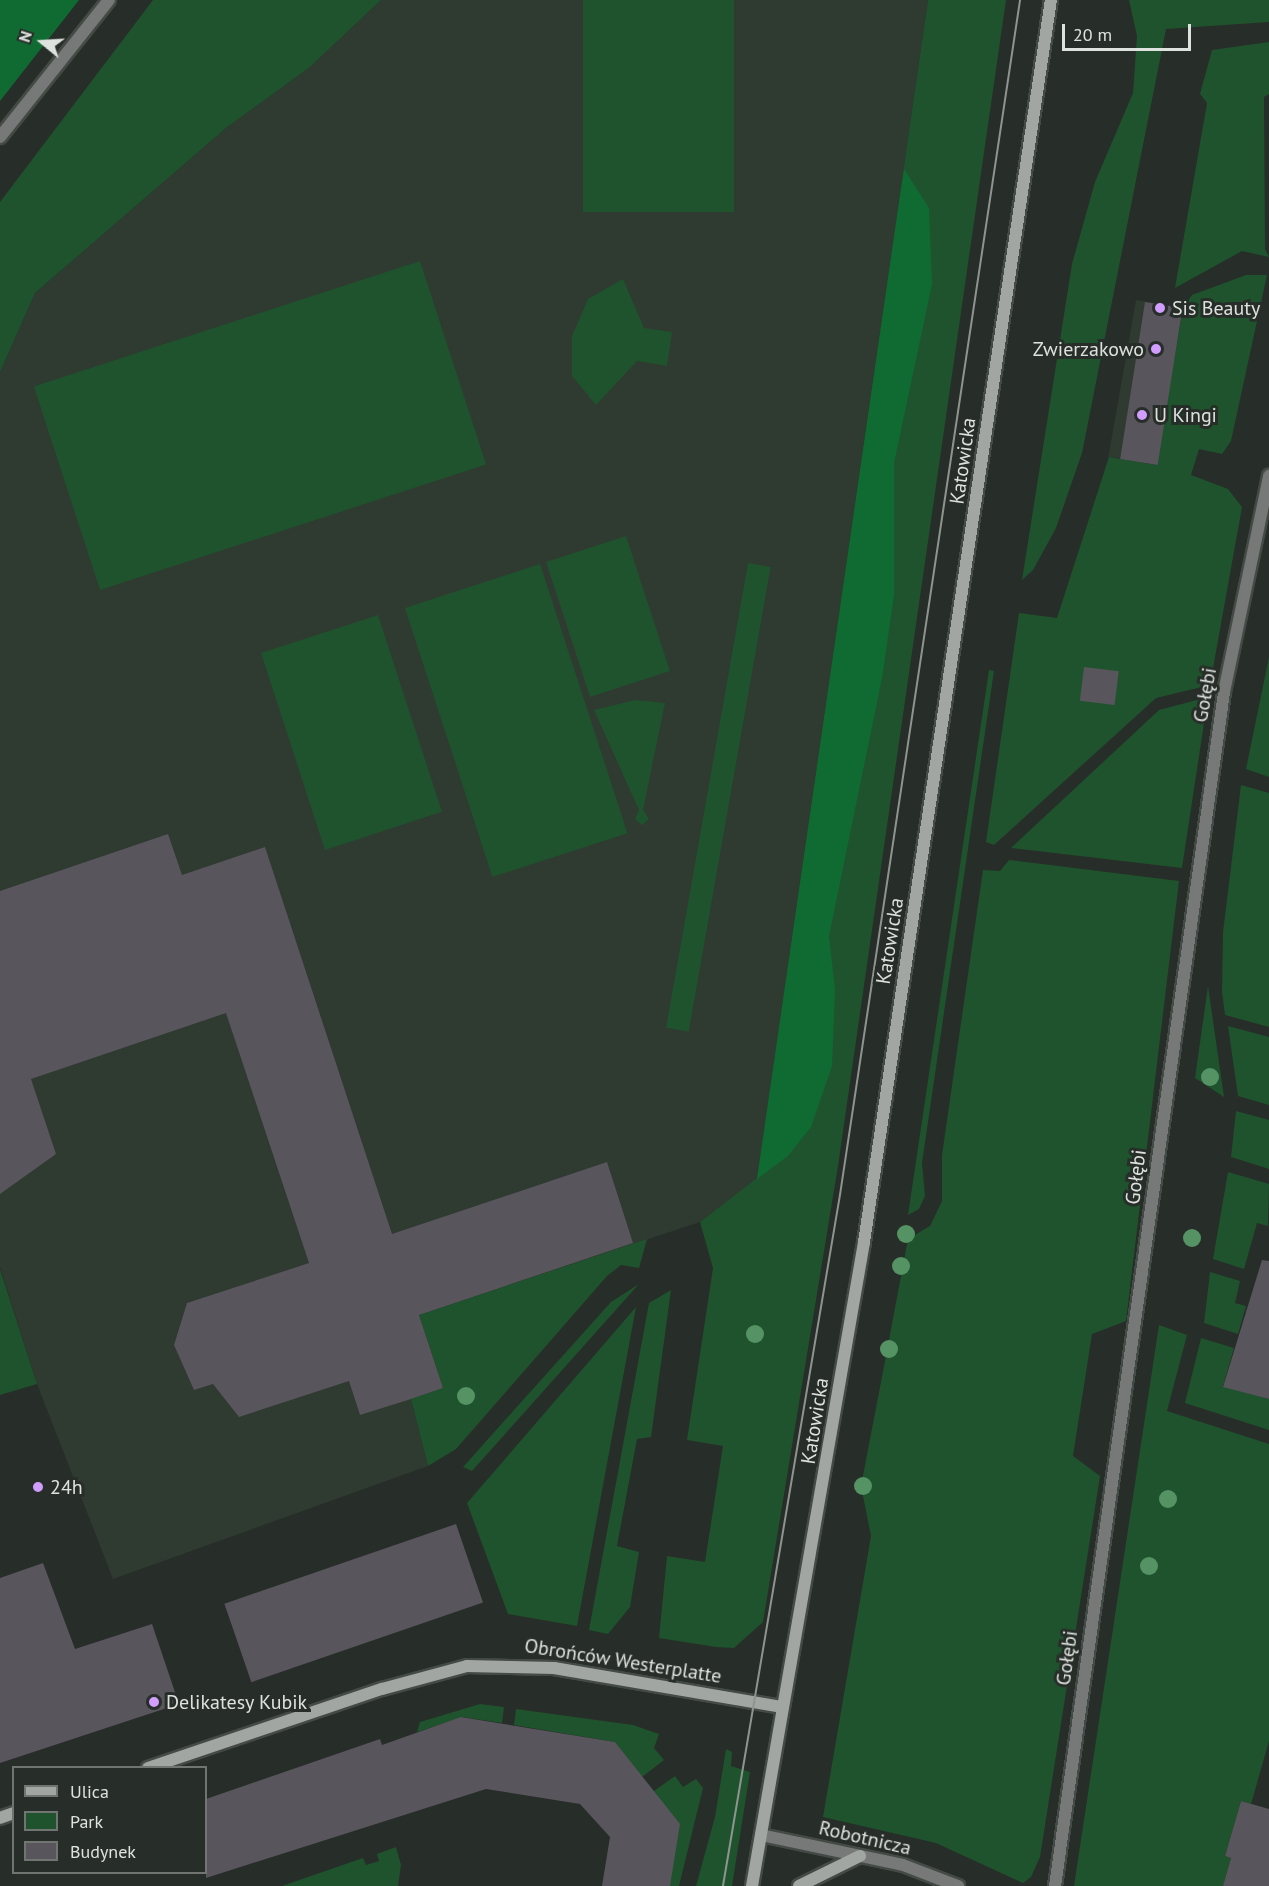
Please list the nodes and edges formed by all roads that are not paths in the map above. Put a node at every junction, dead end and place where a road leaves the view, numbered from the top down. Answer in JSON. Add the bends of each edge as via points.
{"nodes":[{"id":1,"x":109,"y":0,"type":"edge"},
{"id":2,"x":1051,"y":0,"type":"edge"},
{"id":3,"x":0,"y":137,"type":"edge"},
{"id":4,"x":1269,"y":476,"type":"edge"},
{"id":5,"x":783,"y":1707,"type":"junction"},
{"id":6,"x":151,"y":1766,"type":"edge"},
{"id":7,"x":761,"y":1836,"type":"junction"},
{"id":8,"x":860,"y":1856,"type":"junction"},
{"id":9,"x":752,"y":1886,"type":"edge"},
{"id":10,"x":799,"y":1886,"type":"edge"},
{"id":11,"x":958,"y":1886,"type":"edge"},
{"id":12,"x":1055,"y":1886,"type":"edge"}],
"edges":[{"from":1,"to":3,"type":"street"},
{"from":2,"to":5,"type":"street","name":"Katowicka","via":[[864,1242]]},
{"from":4,"to":12,"type":"street","name":"Gołębi","via":[[1222,704]]},
{"from":5,"to":6,"type":"street","name":"Obrońców Westerplatte","via":[[554,1668],[467,1666],[382,1689]]},
{"from":5,"to":7,"type":"street","name":"Katowicka"},
{"from":7,"to":8,"type":"street","name":"Robotnicza"},
{"from":7,"to":9,"type":"street","name":"Katowicka"},
{"from":8,"to":10,"type":"street"},
{"from":8,"to":11,"type":"street","name":"Robotnicza","via":[[903,1865]]}]}
